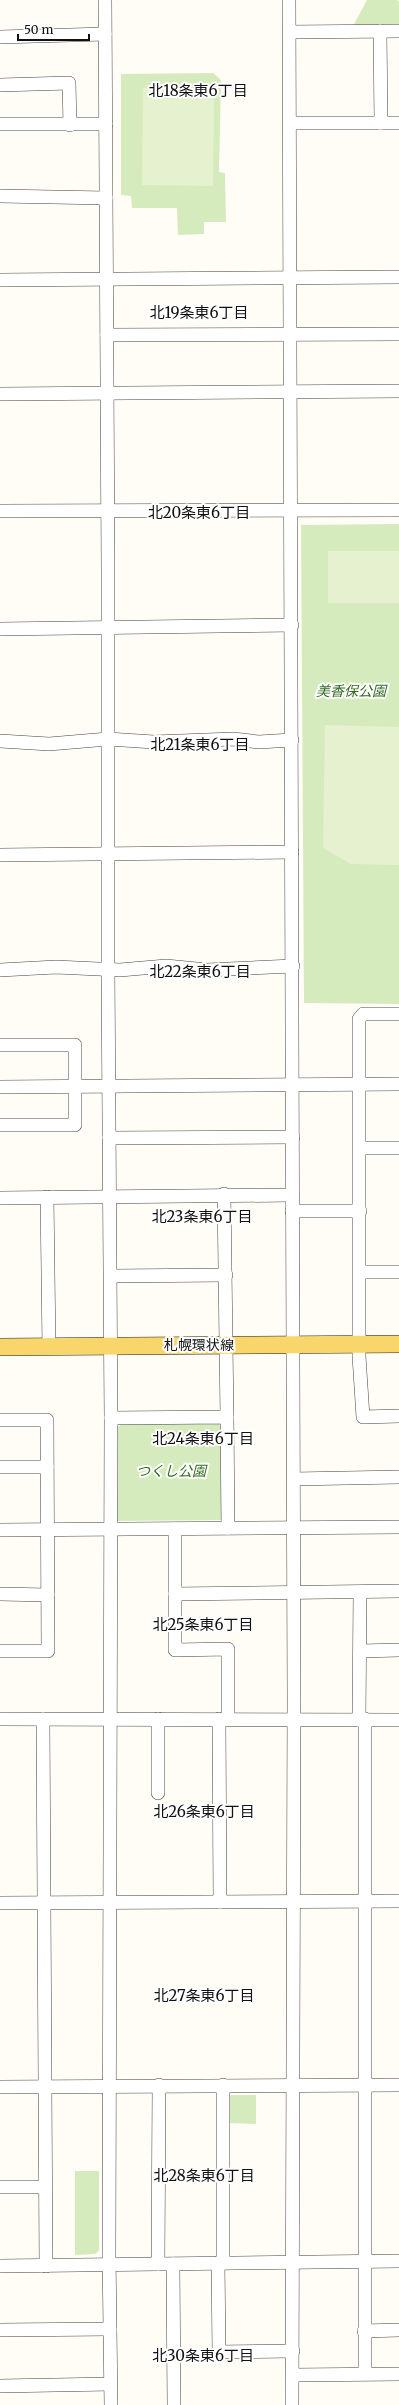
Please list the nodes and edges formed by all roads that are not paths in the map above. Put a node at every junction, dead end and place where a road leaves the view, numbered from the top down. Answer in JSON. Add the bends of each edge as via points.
{"nodes":[{"id":1,"x":105,"y":0,"type":"edge"},
{"id":2,"x":289,"y":0,"type":"edge"},
{"id":3,"x":380,"y":31,"type":"junction"},
{"id":4,"x":399,"y":31,"type":"edge"},
{"id":5,"x":290,"y":32,"type":"junction"},
{"id":6,"x":105,"y":34,"type":"junction"},
{"id":7,"x":0,"y":38,"type":"edge"},
{"id":8,"x":0,"y":85,"type":"edge"},
{"id":9,"x":290,"y":123,"type":"junction"},
{"id":10,"x":381,"y":123,"type":"junction"},
{"id":11,"x":399,"y":123,"type":"edge"},
{"id":12,"x":0,"y":124,"type":"edge"},
{"id":13,"x":106,"y":124,"type":"junction"},
{"id":14,"x":70,"y":125,"type":"junction"},
{"id":15,"x":0,"y":196,"type":"edge"},
{"id":16,"x":106,"y":198,"type":"junction"},
{"id":17,"x":399,"y":277,"type":"edge"},
{"id":18,"x":290,"y":278,"type":"junction"},
{"id":19,"x":107,"y":279,"type":"junction"},
{"id":20,"x":0,"y":280,"type":"edge"},
{"id":21,"x":291,"y":334,"type":"junction"},
{"id":22,"x":399,"y":334,"type":"edge"},
{"id":23,"x":107,"y":335,"type":"junction"},
{"id":24,"x":399,"y":391,"type":"edge"},
{"id":25,"x":107,"y":393,"type":"junction"},
{"id":26,"x":291,"y":393,"type":"junction"},
{"id":27,"x":0,"y":394,"type":"edge"},
{"id":28,"x":291,"y":509,"type":"junction"},
{"id":29,"x":108,"y":510,"type":"junction"},
{"id":30,"x":399,"y":510,"type":"edge"},
{"id":31,"x":0,"y":511,"type":"edge"},
{"id":32,"x":292,"y":625,"type":"junction"},
{"id":33,"x":108,"y":628,"type":"junction"},
{"id":34,"x":0,"y":629,"type":"edge"},
{"id":35,"x":108,"y":739,"type":"junction"},
{"id":36,"x":292,"y":740,"type":"junction"},
{"id":37,"x":0,"y":741,"type":"edge"},
{"id":38,"x":292,"y":852,"type":"junction"},
{"id":39,"x":0,"y":855,"type":"edge"},
{"id":40,"x":108,"y":855,"type":"junction"},
{"id":41,"x":293,"y":966,"type":"junction"},
{"id":42,"x":0,"y":970,"type":"edge"},
{"id":43,"x":108,"y":970,"type":"junction"},
{"id":44,"x":399,"y":1014,"type":"edge"},
{"id":45,"x":0,"y":1045,"type":"edge"},
{"id":46,"x":292,"y":1084,"type":"junction"},
{"id":47,"x":359,"y":1084,"type":"junction"},
{"id":48,"x":399,"y":1084,"type":"edge"},
{"id":49,"x":75,"y":1086,"type":"junction"},
{"id":50,"x":109,"y":1086,"type":"junction"},
{"id":51,"x":0,"y":1088,"type":"edge"},
{"id":52,"x":0,"y":1125,"type":"edge"},
{"id":53,"x":293,"y":1137,"type":"junction"},
{"id":54,"x":109,"y":1138,"type":"junction"},
{"id":55,"x":360,"y":1148,"type":"junction"},
{"id":56,"x":399,"y":1148,"type":"edge"},
{"id":57,"x":224,"y":1194,"type":"junction"},
{"id":58,"x":292,"y":1195,"type":"junction"},
{"id":59,"x":47,"y":1197,"type":"junction"},
{"id":60,"x":110,"y":1197,"type":"junction"},
{"id":61,"x":0,"y":1198,"type":"edge"},
{"id":62,"x":292,"y":1211,"type":"junction"},
{"id":63,"x":360,"y":1211,"type":"junction"},
{"id":64,"x":361,"y":1272,"type":"junction"},
{"id":65,"x":399,"y":1272,"type":"edge"},
{"id":66,"x":226,"y":1275,"type":"junction"},
{"id":67,"x":111,"y":1276,"type":"junction"},
{"id":68,"x":359,"y":1344,"type":"junction"},
{"id":69,"x":399,"y":1344,"type":"edge"},
{"id":70,"x":226,"y":1345,"type":"junction"},
{"id":71,"x":292,"y":1345,"type":"junction"},
{"id":72,"x":110,"y":1346,"type":"junction"},
{"id":73,"x":0,"y":1347,"type":"edge"},
{"id":74,"x":49,"y":1347,"type":"junction"},
{"id":75,"x":399,"y":1416,"type":"edge"},
{"id":76,"x":227,"y":1417,"type":"junction"},
{"id":77,"x":111,"y":1418,"type":"junction"},
{"id":78,"x":0,"y":1420,"type":"edge"},
{"id":79,"x":0,"y":1467,"type":"edge"},
{"id":80,"x":47,"y":1467,"type":"junction"},
{"id":81,"x":399,"y":1477,"type":"edge"},
{"id":82,"x":294,"y":1479,"type":"junction"},
{"id":83,"x":399,"y":1527,"type":"edge"},
{"id":84,"x":228,"y":1528,"type":"junction"},
{"id":85,"x":293,"y":1528,"type":"junction"},
{"id":86,"x":110,"y":1529,"type":"junction"},
{"id":87,"x":175,"y":1529,"type":"junction"},
{"id":88,"x":0,"y":1530,"type":"edge"},
{"id":89,"x":48,"y":1530,"type":"junction"},
{"id":90,"x":294,"y":1591,"type":"junction"},
{"id":91,"x":399,"y":1591,"type":"edge"},
{"id":92,"x":360,"y":1592,"type":"junction"},
{"id":93,"x":0,"y":1594,"type":"edge"},
{"id":94,"x":175,"y":1594,"type":"junction"},
{"id":95,"x":48,"y":1595,"type":"junction"},
{"id":96,"x":399,"y":1650,"type":"edge"},
{"id":97,"x":0,"y":1651,"type":"edge"},
{"id":98,"x":361,"y":1651,"type":"junction"},
{"id":99,"x":0,"y":1718,"type":"edge"},
{"id":100,"x":43,"y":1719,"type":"junction"},
{"id":101,"x":111,"y":1719,"type":"junction"},
{"id":102,"x":158,"y":1719,"type":"junction"},
{"id":103,"x":224,"y":1719,"type":"junction"},
{"id":104,"x":362,"y":1719,"type":"junction"},
{"id":105,"x":294,"y":1720,"type":"junction"},
{"id":106,"x":399,"y":1720,"type":"edge"},
{"id":107,"x":158,"y":1793,"type":"dead end"},
{"id":108,"x":399,"y":1901,"type":"edge"},
{"id":109,"x":220,"y":1902,"type":"junction"},
{"id":110,"x":294,"y":1902,"type":"junction"},
{"id":111,"x":364,"y":1902,"type":"junction"},
{"id":112,"x":0,"y":1903,"type":"edge"},
{"id":113,"x":44,"y":1903,"type":"junction"},
{"id":114,"x":110,"y":1903,"type":"junction"},
{"id":115,"x":44,"y":2085,"type":"junction"},
{"id":116,"x":110,"y":2085,"type":"junction"},
{"id":117,"x":159,"y":2085,"type":"junction"},
{"id":118,"x":223,"y":2085,"type":"junction"},
{"id":119,"x":293,"y":2085,"type":"junction"},
{"id":120,"x":364,"y":2085,"type":"junction"},
{"id":121,"x":399,"y":2085,"type":"edge"},
{"id":122,"x":0,"y":2087,"type":"edge"},
{"id":123,"x":0,"y":2187,"type":"edge"},
{"id":124,"x":45,"y":2187,"type":"junction"},
{"id":125,"x":364,"y":2261,"type":"junction"},
{"id":126,"x":399,"y":2261,"type":"edge"},
{"id":127,"x":293,"y":2262,"type":"junction"},
{"id":128,"x":220,"y":2263,"type":"junction"},
{"id":129,"x":109,"y":2264,"type":"junction"},
{"id":130,"x":158,"y":2264,"type":"junction"},
{"id":131,"x":173,"y":2264,"type":"junction"},
{"id":132,"x":0,"y":2266,"type":"edge"},
{"id":133,"x":46,"y":2266,"type":"junction"},
{"id":134,"x":110,"y":2329,"type":"junction"},
{"id":135,"x":0,"y":2330,"type":"edge"},
{"id":136,"x":399,"y":2330,"type":"edge"},
{"id":137,"x":364,"y":2331,"type":"junction"},
{"id":138,"x":293,"y":2351,"type":"junction"},
{"id":139,"x":364,"y":2374,"type":"junction"},
{"id":140,"x":399,"y":2374,"type":"edge"},
{"id":141,"x":293,"y":2375,"type":"junction"},
{"id":142,"x":110,"y":2384,"type":"junction"},
{"id":143,"x":0,"y":2386,"type":"edge"},
{"id":144,"x":111,"y":2405,"type":"edge"},
{"id":145,"x":174,"y":2405,"type":"edge"},
{"id":146,"x":292,"y":2405,"type":"edge"}],
"edges":[{"from":1,"to":6,"type":"street"},
{"from":2,"to":5,"type":"street"},
{"from":3,"to":4,"type":"street"},
{"from":3,"to":5,"type":"street"},
{"from":3,"to":10,"type":"street"},
{"from":5,"to":9,"type":"street"},
{"from":6,"to":7,"type":"street"},
{"from":6,"to":13,"type":"street"},
{"from":8,"to":14,"type":"street","via":[[69,83]]},
{"from":9,"to":10,"type":"street"},
{"from":9,"to":18,"type":"street"},
{"from":10,"to":11,"type":"street"},
{"from":12,"to":14,"type":"street"},
{"from":13,"to":14,"type":"street"},
{"from":13,"to":16,"type":"street"},
{"from":15,"to":16,"type":"street"},
{"from":16,"to":19,"type":"street"},
{"from":17,"to":18,"type":"street"},
{"from":18,"to":19,"type":"street"},
{"from":18,"to":21,"type":"street"},
{"from":19,"to":20,"type":"street"},
{"from":19,"to":23,"type":"street"},
{"from":21,"to":22,"type":"street"},
{"from":21,"to":23,"type":"street"},
{"from":21,"to":26,"type":"street"},
{"from":23,"to":25,"type":"street"},
{"from":24,"to":26,"type":"street"},
{"from":25,"to":26,"type":"street"},
{"from":25,"to":27,"type":"street"},
{"from":25,"to":29,"type":"street"},
{"from":26,"to":28,"type":"street"},
{"from":28,"to":29,"type":"street"},
{"from":28,"to":30,"type":"street"},
{"from":28,"to":32,"type":"street"},
{"from":29,"to":31,"type":"street"},
{"from":29,"to":33,"type":"street"},
{"from":32,"to":33,"type":"street"},
{"from":32,"to":36,"type":"street"},
{"from":33,"to":34,"type":"street"},
{"from":33,"to":35,"type":"street"},
{"from":35,"to":36,"type":"street","via":[[154,742]]},
{"from":35,"to":37,"type":"street","via":[[49,744]]},
{"from":35,"to":40,"type":"street"},
{"from":36,"to":38,"type":"street"},
{"from":38,"to":40,"type":"street"},
{"from":38,"to":41,"type":"street"},
{"from":39,"to":40,"type":"street"},
{"from":40,"to":43,"type":"street"},
{"from":41,"to":43,"type":"street","via":[[207,970],[166,966]]},
{"from":41,"to":46,"type":"street"},
{"from":42,"to":43,"type":"street","via":[[56,967]]},
{"from":43,"to":50,"type":"street"},
{"from":44,"to":47,"type":"street","via":[[363,1014],[359,1019]]},
{"from":45,"to":49,"type":"street","via":[[75,1045]]},
{"from":46,"to":47,"type":"street"},
{"from":46,"to":50,"type":"street"},
{"from":46,"to":53,"type":"street"},
{"from":47,"to":48,"type":"street"},
{"from":47,"to":55,"type":"street"},
{"from":49,"to":50,"type":"street"},
{"from":49,"to":51,"type":"street"},
{"from":49,"to":52,"type":"street","via":[[75,1125]]},
{"from":50,"to":54,"type":"street"},
{"from":53,"to":54,"type":"street"},
{"from":53,"to":58,"type":"street"},
{"from":54,"to":60,"type":"street"},
{"from":55,"to":56,"type":"street"},
{"from":55,"to":63,"type":"street"},
{"from":57,"to":58,"type":"street"},
{"from":57,"to":60,"type":"street"},
{"from":57,"to":66,"type":"street"},
{"from":58,"to":62,"type":"street"},
{"from":59,"to":60,"type":"street"},
{"from":59,"to":61,"type":"street"},
{"from":59,"to":74,"type":"street"},
{"from":60,"to":67,"type":"street"},
{"from":62,"to":63,"type":"street"},
{"from":62,"to":71,"type":"street"},
{"from":63,"to":64,"type":"street"},
{"from":64,"to":65,"type":"street"},
{"from":64,"to":68,"type":"street"},
{"from":66,"to":67,"type":"street"},
{"from":66,"to":70,"type":"street"},
{"from":67,"to":72,"type":"street"},
{"from":68,"to":69,"type":"main road","name":"札幌環状線"},
{"from":68,"to":71,"type":"main road","name":"札幌環状線"},
{"from":68,"to":75,"type":"street","via":[[363,1417]]},
{"from":70,"to":71,"type":"main road","name":"札幌環状線"},
{"from":70,"to":72,"type":"main road","name":"札幌環状線"},
{"from":70,"to":76,"type":"street"},
{"from":71,"to":82,"type":"street"},
{"from":72,"to":74,"type":"main road","name":"札幌環状線"},
{"from":72,"to":77,"type":"street"},
{"from":73,"to":74,"type":"main road","name":"札幌環状線"},
{"from":76,"to":77,"type":"street"},
{"from":76,"to":84,"type":"street"},
{"from":77,"to":86,"type":"street"},
{"from":78,"to":80,"type":"street","via":[[47,1420]]},
{"from":79,"to":80,"type":"street"},
{"from":80,"to":89,"type":"street"},
{"from":81,"to":82,"type":"street"},
{"from":82,"to":85,"type":"street"},
{"from":83,"to":85,"type":"street"},
{"from":84,"to":85,"type":"street"},
{"from":84,"to":87,"type":"street"},
{"from":85,"to":90,"type":"street"},
{"from":86,"to":87,"type":"street"},
{"from":86,"to":89,"type":"street"},
{"from":86,"to":101,"type":"street"},
{"from":87,"to":94,"type":"street"},
{"from":88,"to":89,"type":"street"},
{"from":89,"to":95,"type":"street"},
{"from":90,"to":92,"type":"street"},
{"from":90,"to":94,"type":"street"},
{"from":90,"to":105,"type":"street"},
{"from":91,"to":92,"type":"street"},
{"from":92,"to":98,"type":"street"},
{"from":93,"to":95,"type":"street"},
{"from":94,"to":103,"type":"street","via":[[175,1650],[228,1649]]},
{"from":95,"to":97,"type":"street","via":[[48,1650]]},
{"from":96,"to":98,"type":"street"},
{"from":98,"to":104,"type":"street"},
{"from":99,"to":100,"type":"street"},
{"from":100,"to":101,"type":"street"},
{"from":100,"to":113,"type":"street"},
{"from":101,"to":102,"type":"street"},
{"from":101,"to":114,"type":"street"},
{"from":102,"to":103,"type":"street"},
{"from":102,"to":107,"type":"street"},
{"from":103,"to":105,"type":"street"},
{"from":103,"to":109,"type":"street"},
{"from":104,"to":105,"type":"street"},
{"from":104,"to":106,"type":"street"},
{"from":104,"to":111,"type":"street"},
{"from":105,"to":110,"type":"street"},
{"from":108,"to":111,"type":"street"},
{"from":109,"to":110,"type":"street"},
{"from":109,"to":114,"type":"street"},
{"from":110,"to":111,"type":"street"},
{"from":110,"to":119,"type":"street"},
{"from":111,"to":120,"type":"street"},
{"from":112,"to":113,"type":"street"},
{"from":113,"to":114,"type":"street"},
{"from":113,"to":115,"type":"street"},
{"from":114,"to":116,"type":"street"},
{"from":115,"to":116,"type":"street"},
{"from":115,"to":122,"type":"street"},
{"from":115,"to":124,"type":"street"},
{"from":116,"to":117,"type":"street"},
{"from":116,"to":129,"type":"street"},
{"from":117,"to":118,"type":"street"},
{"from":117,"to":130,"type":"street"},
{"from":118,"to":119,"type":"street"},
{"from":118,"to":128,"type":"street"},
{"from":119,"to":120,"type":"street"},
{"from":119,"to":127,"type":"street"},
{"from":120,"to":121,"type":"street"},
{"from":120,"to":125,"type":"street"},
{"from":123,"to":124,"type":"street"},
{"from":124,"to":133,"type":"street"},
{"from":125,"to":126,"type":"street"},
{"from":125,"to":127,"type":"street"},
{"from":125,"to":137,"type":"street"},
{"from":127,"to":128,"type":"street"},
{"from":127,"to":138,"type":"street"},
{"from":128,"to":131,"type":"street"},
{"from":128,"to":138,"type":"street","via":[[218,2352]]},
{"from":129,"to":130,"type":"street"},
{"from":129,"to":133,"type":"street"},
{"from":129,"to":134,"type":"street"},
{"from":130,"to":131,"type":"street"},
{"from":131,"to":145,"type":"street"},
{"from":132,"to":133,"type":"street"},
{"from":134,"to":135,"type":"street"},
{"from":134,"to":142,"type":"street"},
{"from":136,"to":137,"type":"street"},
{"from":137,"to":139,"type":"street"},
{"from":138,"to":141,"type":"street"},
{"from":139,"to":140,"type":"street"},
{"from":139,"to":141,"type":"street"},
{"from":141,"to":146,"type":"street"},
{"from":142,"to":143,"type":"street"},
{"from":142,"to":144,"type":"street"}]}
